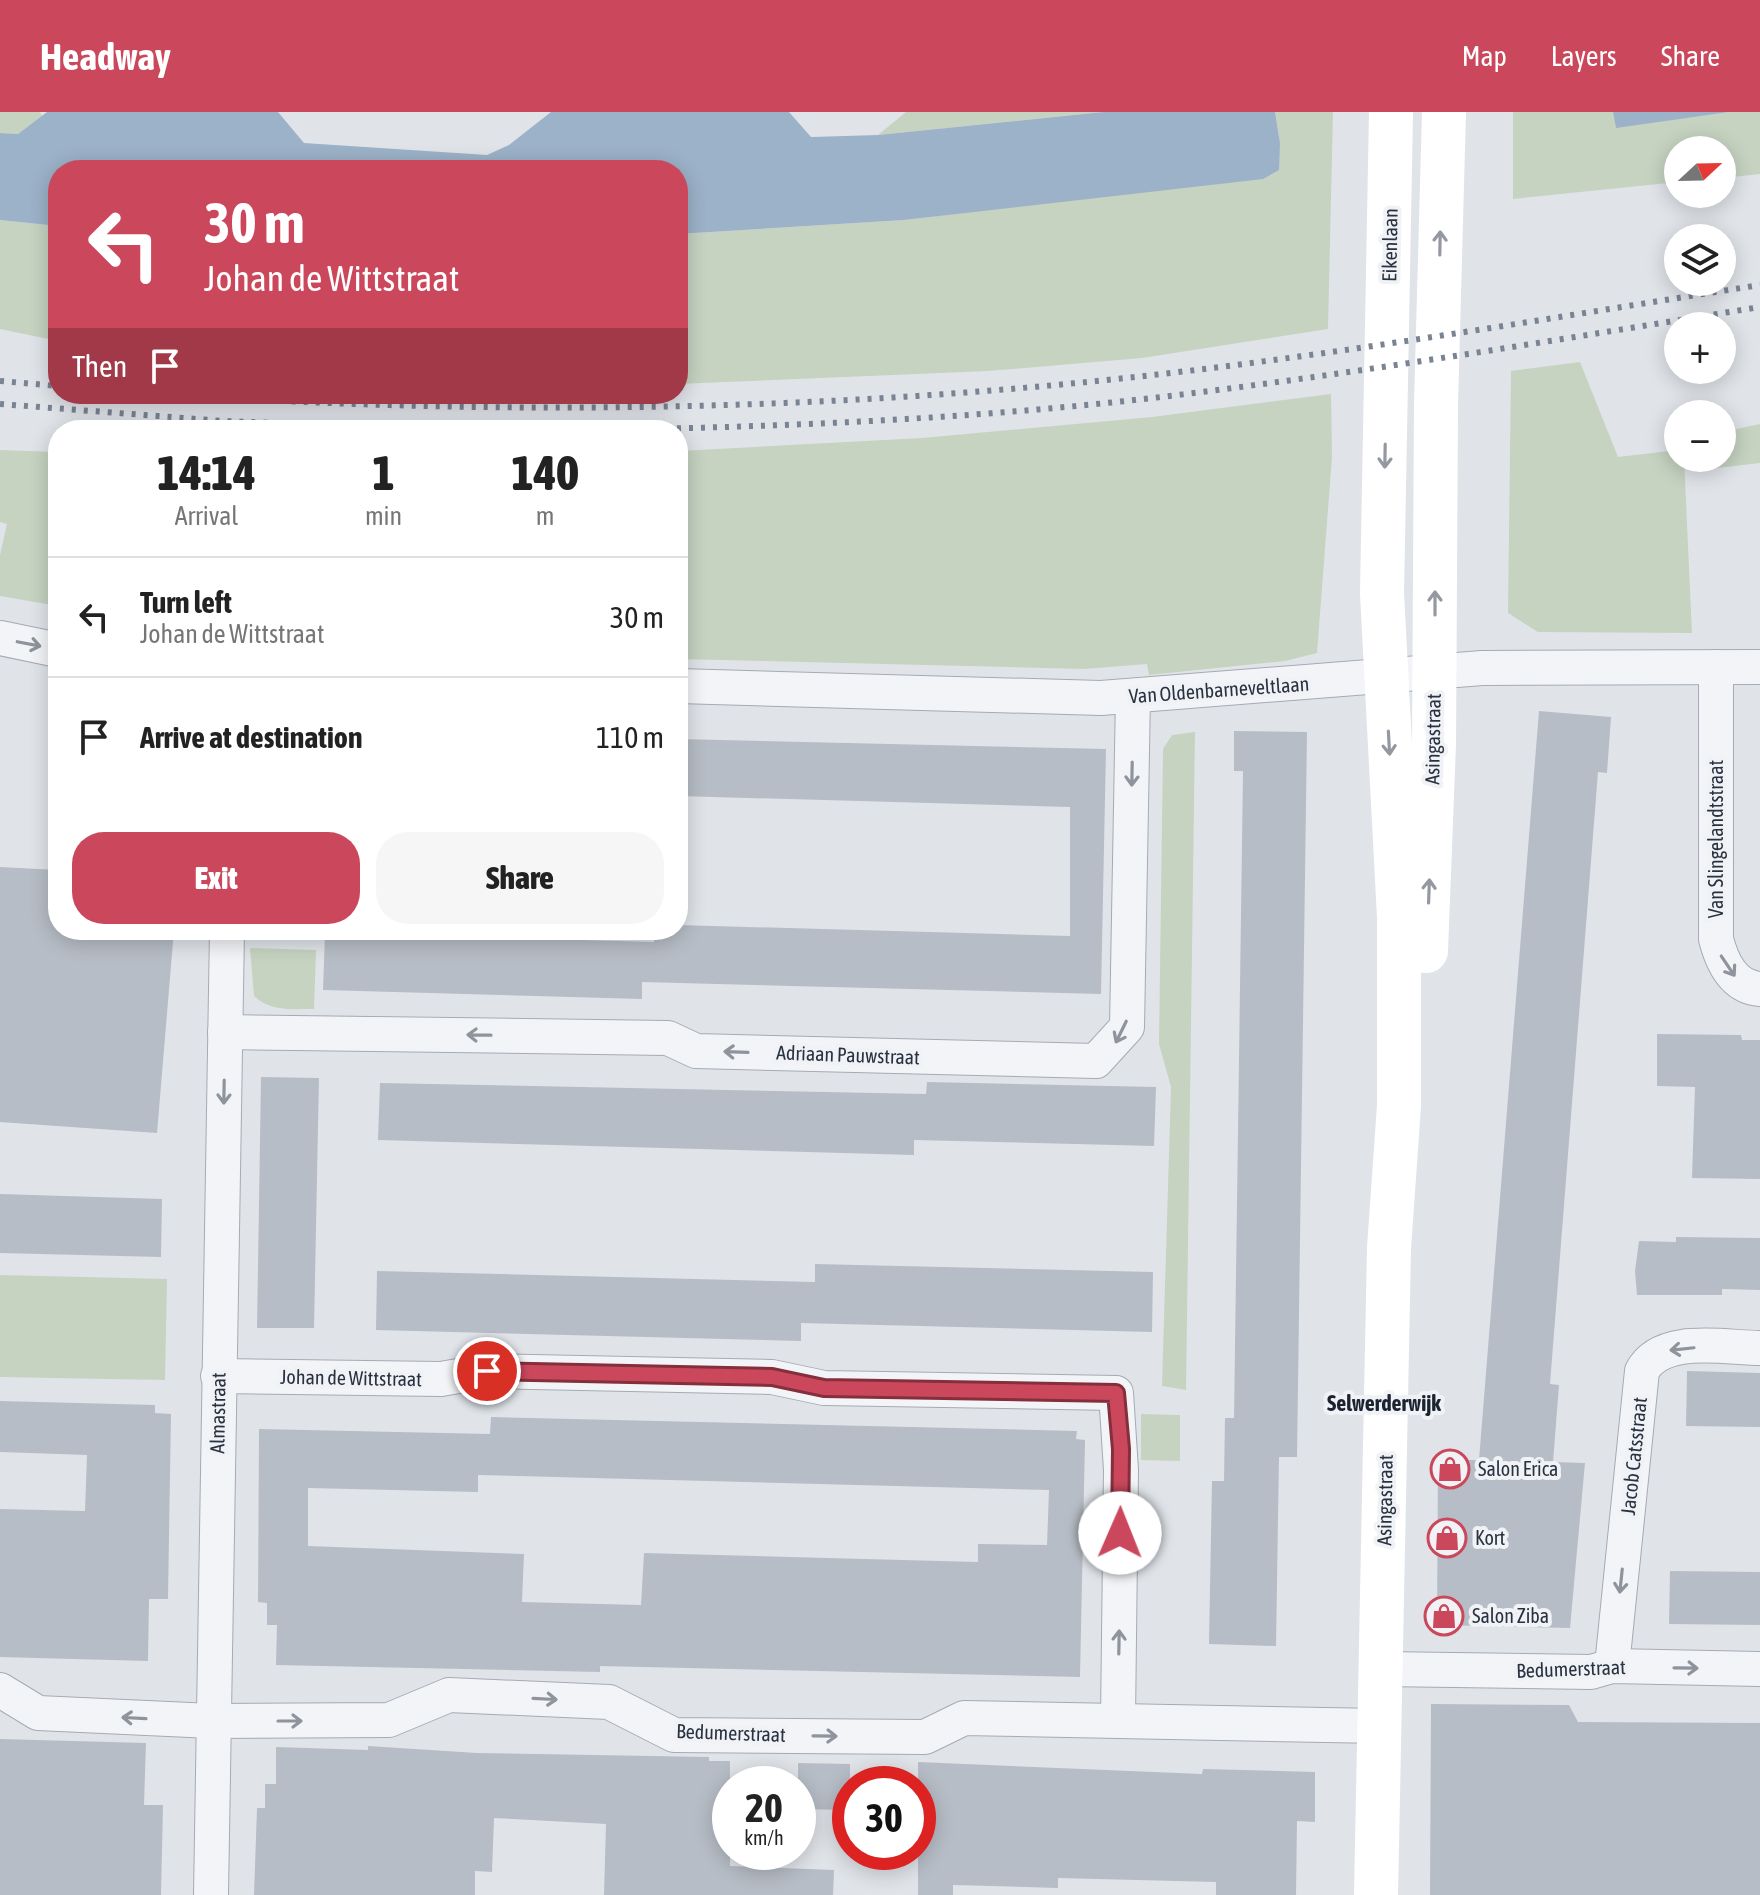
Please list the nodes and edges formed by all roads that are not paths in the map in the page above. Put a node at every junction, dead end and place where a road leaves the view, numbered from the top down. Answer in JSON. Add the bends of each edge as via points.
{"nodes":[{"id":1,"x":1391,"y":112,"type":"edge"},
{"id":2,"x":1444,"y":112,"type":"edge"},
{"id":3,"x":1387,"y":378,"type":"joint"},
{"id":4,"x":0,"y":638,"type":"edge"},
{"id":5,"x":48,"y":648,"type":"edge"},
{"id":6,"x":1716,"y":667,"type":"junction"},
{"id":7,"x":1760,"y":667,"type":"edge"},
{"id":8,"x":1435,"y":673,"type":"junction"},
{"id":9,"x":1387,"y":677,"type":"junction"},
{"id":10,"x":688,"y":686,"type":"edge"},
{"id":11,"x":1133,"y":696,"type":"junction"},
{"id":12,"x":227,"y":940,"type":"edge"},
{"id":13,"x":1760,"y":989,"type":"edge"},
{"id":14,"x":225,"y":1032,"type":"junction"},
{"id":15,"x":1399,"y":1106,"type":"junction"},
{"id":16,"x":1760,"y":1348,"type":"edge"},
{"id":17,"x":218,"y":1368,"type":"junction"},
{"id":18,"x":1612,"y":1666,"type":"junction"},
{"id":19,"x":1381,"y":1669,"type":"junction"},
{"id":20,"x":1760,"y":1669,"type":"edge"},
{"id":21,"x":0,"y":1690,"type":"edge"},
{"id":22,"x":1118,"y":1720,"type":"junction"},
{"id":23,"x":212,"y":1721,"type":"junction"},
{"id":24,"x":1380,"y":1726,"type":"junction"},
{"id":25,"x":211,"y":1895,"type":"edge"},
{"id":26,"x":1376,"y":1895,"type":"edge"}],
"edges":[{"from":1,"to":3,"type":"main road","name":"Eikenlaan"},
{"from":8,"to":2,"type":"main road","name":"Asingastraat","one_way":true},
{"from":3,"to":9,"type":"main road","name":"Asingastraat","one_way":true,"via":[[1382,593]]},
{"from":4,"to":5,"type":"street","one_way":true},
{"from":6,"to":7,"type":"street","name":"Van Oldenbarneveltlaan"},
{"from":6,"to":8,"type":"street","name":"Van Oldenbarneveltlaan"},
{"from":6,"to":13,"type":"street","name":"Van Slingelandtstraat","one_way":true,"via":[[1716,939],[1727,970]]},
{"from":8,"to":9,"type":"street","name":"Van Oldenbarneveltlaan"},
{"from":15,"to":8,"type":"main road","name":"Asingastraat","one_way":true,"via":[[1421,1024]]},
{"from":9,"to":11,"type":"street","name":"Van Oldenbarneveltlaan"},
{"from":9,"to":15,"type":"main road","name":"Asingastraat","one_way":true,"via":[[1399,917]]},
{"from":10,"to":11,"type":"street","name":"Van Oldenbarneveltlaan"},
{"from":11,"to":14,"type":"street","name":"Adriaan Pauwstraat","one_way":true,"via":[[1127,1027],[1096,1061],[696,1051],[668,1038]]},
{"from":12,"to":14,"type":"street","name":"Almastraat"},
{"from":14,"to":17,"type":"street","name":"Almastraat","one_way":true},
{"from":15,"to":19,"type":"main road","name":"Asingastraat","via":[[1389,1248]]},
{"from":16,"to":18,"type":"street","name":"Jacob Catsstraat","one_way":true,"via":[[1680,1347],[1652,1359],[1642,1371]]},
{"from":22,"to":17,"type":"street","name":"Johan de Wittstraat","one_way":true,"via":[[1121,1470],[1116,1393],[824,1388],[772,1377],[487,1371],[441,1379]]},
{"from":17,"to":23,"type":"street","name":"Almastraat"},
{"from":18,"to":19,"type":"street","name":"Bedumerstraat","via":[[1591,1672]]},
{"from":18,"to":20,"type":"street","name":"Bedumerstraat","one_way":true},
{"from":19,"to":24,"type":"main road","name":"Asingastraat"},
{"from":23,"to":21,"type":"street","name":"Bedumerstraat","one_way":true,"via":[[38,1713]]},
{"from":23,"to":22,"type":"street","name":"Bedumerstraat","one_way":true,"via":[[389,1720],[449,1695],[609,1702],[674,1735],[925,1737],[964,1718]]},
{"from":22,"to":24,"type":"street","name":"Bedumerstraat"},
{"from":23,"to":25,"type":"street","name":"Almastraat"},
{"from":24,"to":26,"type":"main road","name":"Asingastraat"}]}
